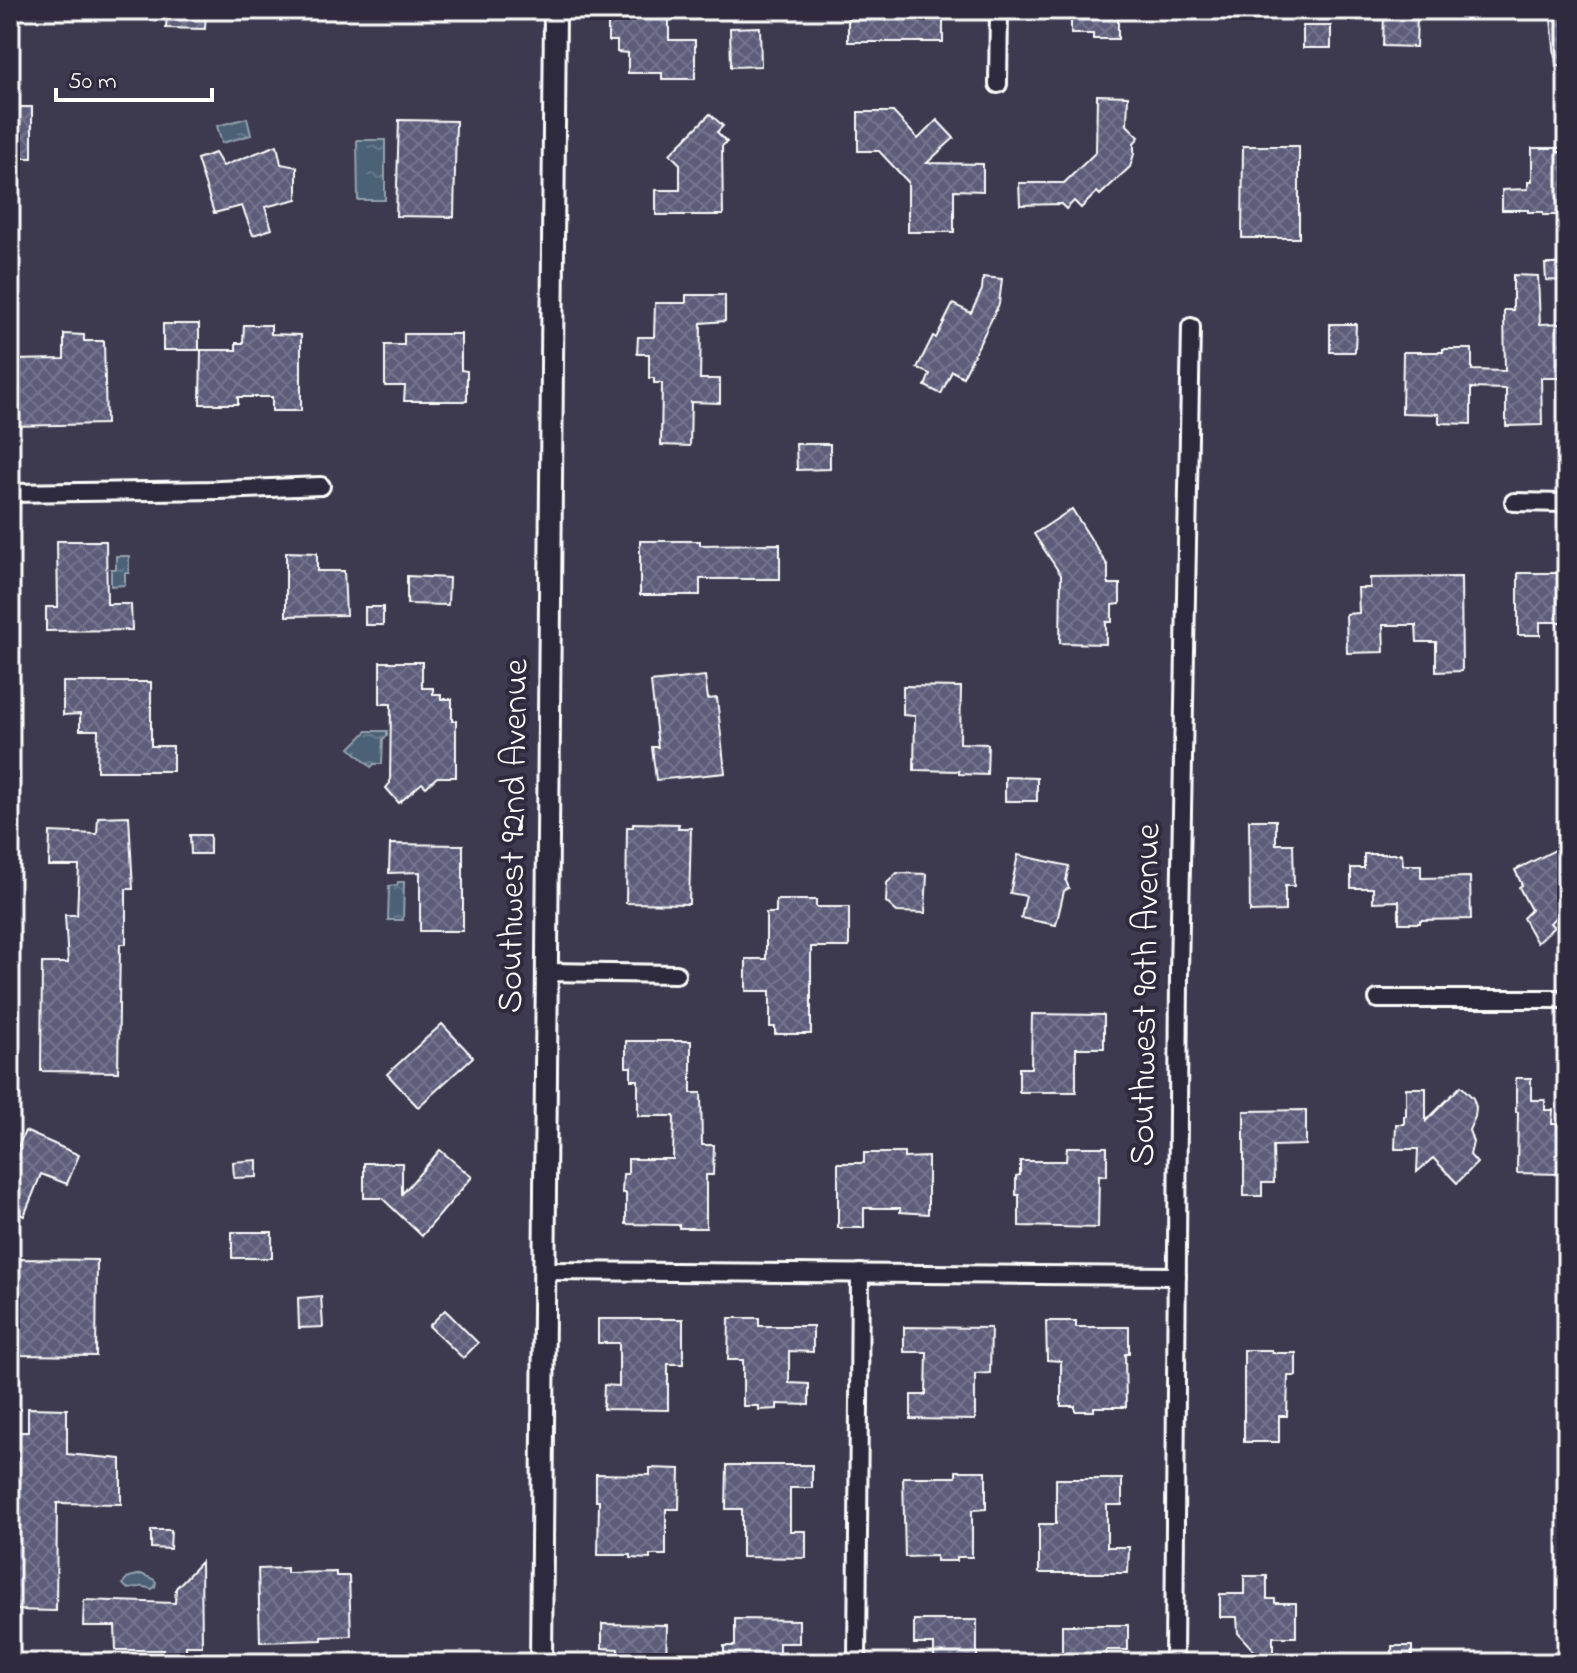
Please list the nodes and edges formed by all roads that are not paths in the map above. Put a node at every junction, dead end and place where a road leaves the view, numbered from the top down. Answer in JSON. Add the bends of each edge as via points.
{"nodes":[{"id":1,"x":555,"y":10,"type":"edge"},
{"id":2,"x":999,"y":10,"type":"edge"},
{"id":3,"x":998,"y":84,"type":"dead end"},
{"id":4,"x":1191,"y":327,"type":"dead end"},
{"id":5,"x":321,"y":486,"type":"dead end"},
{"id":6,"x":10,"y":493,"type":"edge"},
{"id":7,"x":1514,"y":502,"type":"dead end"},
{"id":8,"x":1567,"y":503,"type":"edge"},
{"id":9,"x":547,"y":972,"type":"junction"},
{"id":10,"x":676,"y":974,"type":"dead end"},
{"id":11,"x":1378,"y":999,"type":"dead end"},
{"id":12,"x":1567,"y":999,"type":"edge"},
{"id":13,"x":546,"y":1271,"type":"junction"},
{"id":14,"x":860,"y":1273,"type":"junction"},
{"id":15,"x":1177,"y":1276,"type":"junction"},
{"id":16,"x":541,"y":1663,"type":"edge"},
{"id":17,"x":857,"y":1663,"type":"edge"},
{"id":18,"x":1174,"y":1663,"type":"edge"}],
"edges":[{"from":1,"to":9,"type":"street","name":"Southwest 92nd Avenue"},
{"from":2,"to":3,"type":"street"},
{"from":4,"to":15,"type":"street","name":"Southwest 90th Avenue"},
{"from":5,"to":6,"type":"street"},
{"from":7,"to":8,"type":"street"},
{"from":9,"to":10,"type":"street"},
{"from":9,"to":13,"type":"street","name":"Southwest 92nd Avenue"},
{"from":11,"to":12,"type":"street"},
{"from":13,"to":14,"type":"street"},
{"from":13,"to":16,"type":"street","name":"Southwest 92nd Avenue"},
{"from":14,"to":15,"type":"street"},
{"from":14,"to":17,"type":"street"},
{"from":15,"to":18,"type":"street","name":"Southwest 90th Avenue"}]}
